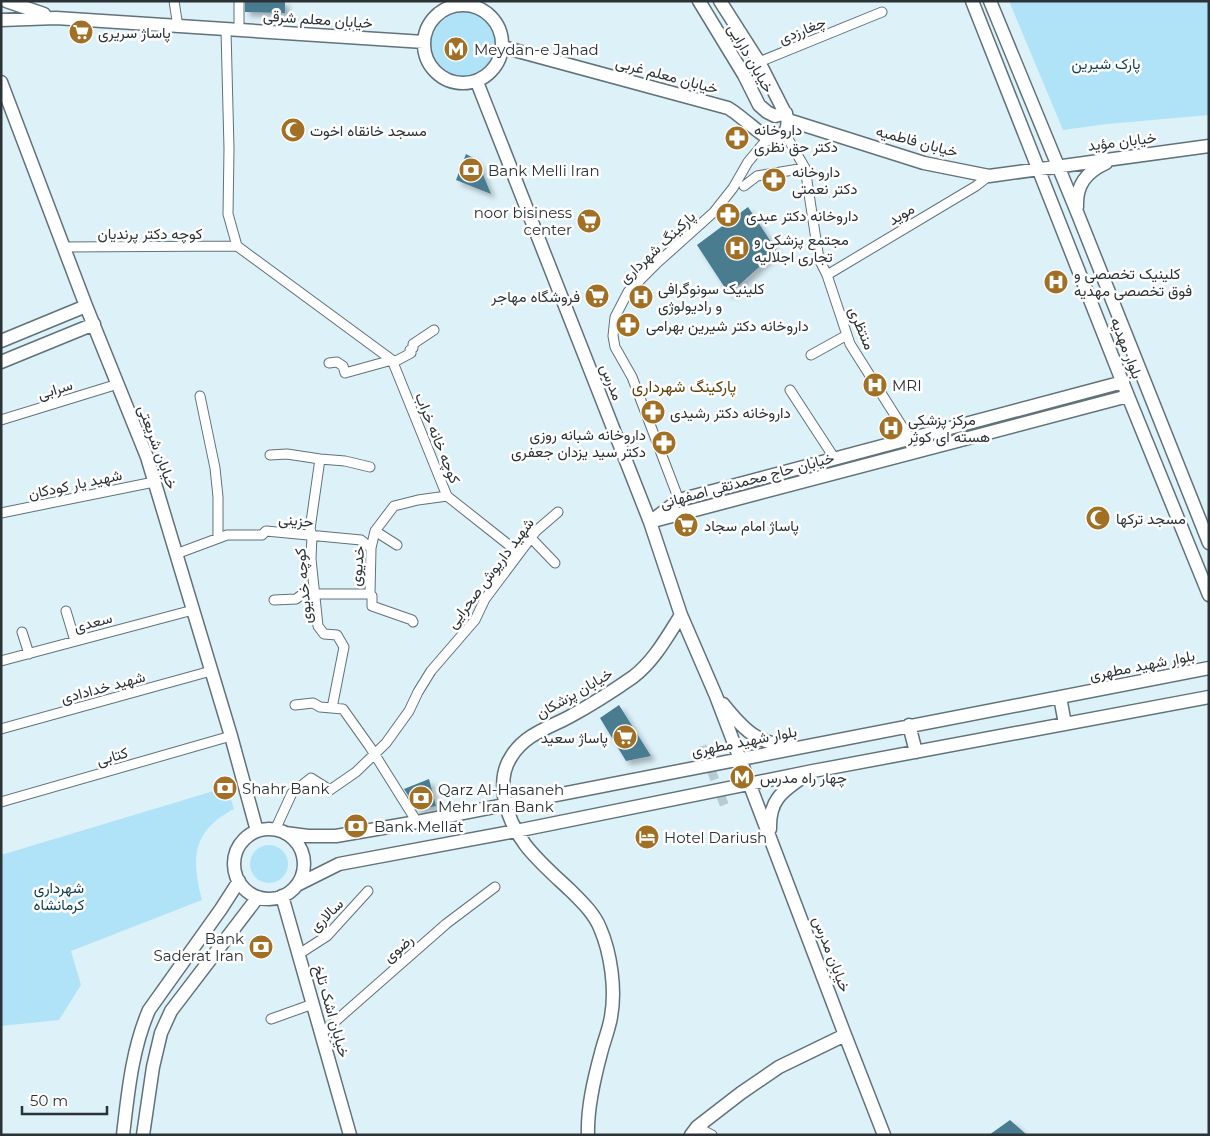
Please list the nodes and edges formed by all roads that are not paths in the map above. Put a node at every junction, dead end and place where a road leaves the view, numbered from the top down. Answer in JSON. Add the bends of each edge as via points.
{"nodes":[{"id":1,"x":6,"y":1,"type":"edge"},
{"id":2,"x":174,"y":1,"type":"edge"},
{"id":3,"x":239,"y":1,"type":"edge"},
{"id":4,"x":699,"y":1,"type":"edge"},
{"id":5,"x":720,"y":1,"type":"edge"},
{"id":6,"x":972,"y":1,"type":"edge"},
{"id":7,"x":990,"y":1,"type":"edge"},
{"id":8,"x":449,"y":4,"type":"edge"},
{"id":9,"x":882,"y":12,"type":"dead end"},
{"id":10,"x":56,"y":18,"type":"junction"},
{"id":11,"x":1,"y":20,"type":"edge"},
{"id":12,"x":178,"y":27,"type":"junction"},
{"id":13,"x":226,"y":30,"type":"junction"},
{"id":14,"x":239,"y":30,"type":"junction"},
{"id":15,"x":424,"y":42,"type":"junction"},
{"id":16,"x":503,"y":47,"type":"junction"},
{"id":17,"x":759,"y":62,"type":"junction"},
{"id":18,"x":766,"y":75,"type":"junction"},
{"id":19,"x":1,"y":82,"type":"edge"},
{"id":20,"x":477,"y":82,"type":"junction"},
{"id":21,"x":748,"y":84,"type":"junction"},
{"id":22,"x":5,"y":104,"type":"edge"},
{"id":23,"x":786,"y":122,"type":"junction"},
{"id":24,"x":764,"y":135,"type":"junction"},
{"id":25,"x":1209,"y":146,"type":"edge"},
{"id":26,"x":1114,"y":159,"type":"junction"},
{"id":27,"x":1058,"y":166,"type":"junction"},
{"id":28,"x":805,"y":168,"type":"junction"},
{"id":29,"x":1037,"y":173,"type":"junction"},
{"id":30,"x":989,"y":176,"type":"junction"},
{"id":31,"x":744,"y":186,"type":"dead end"},
{"id":32,"x":1077,"y":212,"type":"junction"},
{"id":33,"x":236,"y":246,"type":"junction"},
{"id":34,"x":64,"y":247,"type":"junction"},
{"id":35,"x":827,"y":275,"type":"junction"},
{"id":36,"x":86,"y":306,"type":"junction"},
{"id":37,"x":94,"y":324,"type":"junction"},
{"id":38,"x":434,"y":330,"type":"dead end"},
{"id":39,"x":24,"y":332,"type":"junction"},
{"id":40,"x":847,"y":335,"type":"junction"},
{"id":41,"x":1,"y":341,"type":"edge"},
{"id":42,"x":30,"y":351,"type":"junction"},
{"id":43,"x":811,"y":355,"type":"dead end"},
{"id":44,"x":392,"y":360,"type":"junction"},
{"id":45,"x":1,"y":362,"type":"edge"},
{"id":46,"x":329,"y":363,"type":"dead end"},
{"id":47,"x":1123,"y":382,"type":"junction"},
{"id":48,"x":118,"y":384,"type":"junction"},
{"id":49,"x":1109,"y":386,"type":"junction"},
{"id":50,"x":790,"y":390,"type":"dead end"},
{"id":51,"x":200,"y":396,"type":"dead end"},
{"id":52,"x":1128,"y":396,"type":"junction"},
{"id":53,"x":1114,"y":400,"type":"junction"},
{"id":54,"x":1,"y":420,"type":"edge"},
{"id":55,"x":910,"y":439,"type":"junction"},
{"id":56,"x":270,"y":455,"type":"dead end"},
{"id":57,"x":835,"y":459,"type":"junction"},
{"id":58,"x":320,"y":460,"type":"junction"},
{"id":59,"x":370,"y":467,"type":"dead end"},
{"id":60,"x":154,"y":482,"type":"junction"},
{"id":61,"x":446,"y":496,"type":"junction"},
{"id":62,"x":680,"y":500,"type":"junction"},
{"id":63,"x":558,"y":512,"type":"dead end"},
{"id":64,"x":1,"y":513,"type":"edge"},
{"id":65,"x":650,"y":522,"type":"junction"},
{"id":66,"x":376,"y":531,"type":"junction"},
{"id":67,"x":312,"y":535,"type":"junction"},
{"id":68,"x":218,"y":538,"type":"junction"},
{"id":69,"x":531,"y":538,"type":"junction"},
{"id":70,"x":1209,"y":543,"type":"edge"},
{"id":71,"x":397,"y":545,"type":"dead end"},
{"id":72,"x":371,"y":548,"type":"junction"},
{"id":73,"x":519,"y":553,"type":"junction"},
{"id":74,"x":176,"y":554,"type":"junction"},
{"id":75,"x":555,"y":563,"type":"dead end"},
{"id":76,"x":315,"y":594,"type":"junction"},
{"id":77,"x":370,"y":594,"type":"junction"},
{"id":78,"x":1209,"y":595,"type":"edge"},
{"id":79,"x":274,"y":600,"type":"dead end"},
{"id":80,"x":193,"y":610,"type":"junction"},
{"id":81,"x":66,"y":611,"type":"dead end"},
{"id":82,"x":682,"y":615,"type":"junction"},
{"id":83,"x":413,"y":622,"type":"dead end"},
{"id":84,"x":22,"y":632,"type":"dead end"},
{"id":85,"x":75,"y":641,"type":"junction"},
{"id":86,"x":29,"y":654,"type":"junction"},
{"id":87,"x":1,"y":661,"type":"edge"},
{"id":88,"x":1209,"y":668,"type":"edge"},
{"id":89,"x":211,"y":671,"type":"junction"},
{"id":90,"x":716,"y":696,"type":"junction"},
{"id":91,"x":1060,"y":697,"type":"junction"},
{"id":92,"x":1209,"y":697,"type":"edge"},
{"id":93,"x":295,"y":705,"type":"dead end"},
{"id":94,"x":332,"y":708,"type":"junction"},
{"id":95,"x":1065,"y":724,"type":"junction"},
{"id":96,"x":909,"y":726,"type":"junction"},
{"id":97,"x":1,"y":729,"type":"edge"},
{"id":98,"x":231,"y":736,"type":"junction"},
{"id":99,"x":800,"y":747,"type":"junction"},
{"id":100,"x":916,"y":752,"type":"junction"},
{"id":101,"x":375,"y":755,"type":"junction"},
{"id":102,"x":740,"y":759,"type":"junction"},
{"id":103,"x":813,"y":771,"type":"junction"},
{"id":104,"x":750,"y":785,"type":"junction"},
{"id":105,"x":1,"y":802,"type":"edge"},
{"id":106,"x":506,"y":805,"type":"junction"},
{"id":107,"x":417,"y":822,"type":"junction"},
{"id":108,"x":258,"y":831,"type":"junction"},
{"id":109,"x":280,"y":831,"type":"junction"},
{"id":110,"x":516,"y":831,"type":"junction"},
{"id":111,"x":770,"y":837,"type":"junction"},
{"id":112,"x":239,"y":881,"type":"junction"},
{"id":113,"x":297,"y":885,"type":"junction"},
{"id":114,"x":495,"y":888,"type":"dead end"},
{"id":115,"x":368,"y":891,"type":"dead end"},
{"id":116,"x":282,"y":896,"type":"junction"},
{"id":117,"x":258,"y":897,"type":"junction"},
{"id":118,"x":299,"y":954,"type":"junction"},
{"id":119,"x":313,"y":1004,"type":"junction"},
{"id":120,"x":271,"y":1019,"type":"dead end"},
{"id":121,"x":322,"y":1033,"type":"junction"},
{"id":122,"x":844,"y":1035,"type":"junction"},
{"id":123,"x":694,"y":1131,"type":"edge"},
{"id":124,"x":123,"y":1135,"type":"edge"},
{"id":125,"x":143,"y":1135,"type":"edge"},
{"id":126,"x":350,"y":1135,"type":"edge"},
{"id":127,"x":588,"y":1135,"type":"edge"},
{"id":128,"x":712,"y":1135,"type":"edge"},
{"id":129,"x":884,"y":1135,"type":"edge"}],
"edges":[{"from":1,"to":10,"type":"main road"},
{"from":2,"to":12,"type":"street"},
{"from":3,"to":14,"type":"street"},
{"from":4,"to":21,"type":"main road","name":"خیابان دارایی"},
{"from":5,"to":17,"type":"main road","name":"خیابان دارایی"},
{"from":6,"to":29,"type":"main road","name":"بلوار مهدیه"},
{"from":7,"to":27,"type":"main road","name":"بلوار مهدیه"},
{"from":8,"to":15,"type":"main road","via":[[432,21]]},
{"from":8,"to":16,"type":"main road","via":[[471,6],[490,16],[498,25]]},
{"from":9,"to":17,"type":"street","name":"چغارزدی"},
{"from":10,"to":11,"type":"main road","name":"خیابان معلم شرقی"},
{"from":10,"to":12,"type":"main road","name":"خیابان معلم شرقی"},
{"from":12,"to":13,"type":"main road","name":"خیابان معلم شرقی"},
{"from":13,"to":14,"type":"main road","name":"خیابان معلم شرقی"},
{"from":13,"to":33,"type":"street","via":[[228,214]]},
{"from":14,"to":15,"type":"main road","name":"خیابان معلم شرقی"},
{"from":15,"to":20,"type":"main road","via":[[430,67],[439,76],[451,82]]},
{"from":16,"to":20,"type":"main road","via":[[495,68]]},
{"from":16,"to":24,"type":"main road","name":"خیابان معلم غربی","via":[[728,108]]},
{"from":17,"to":18,"type":"main road","name":"خیابان دارایی"},
{"from":18,"to":21,"type":"main road","via":[[760,85]]},
{"from":18,"to":23,"type":"main road","name":"خیابان دارایی"},
{"from":19,"to":22,"type":"main road","name":"خیابان شریعتی"},
{"from":20,"to":65,"type":"main road","name":"مدرس"},
{"from":21,"to":23,"type":"main road","name":"خیابان دارایی","via":[[754,98],[767,112]]},
{"from":22,"to":34,"type":"main road","name":"خیابان شریعتی"},
{"from":23,"to":24,"type":"main road","via":[[775,139]]},
{"from":23,"to":28,"type":"street"},
{"from":23,"to":30,"type":"main road","name":"خیابان فاطمیه","via":[[924,163]]},
{"from":24,"to":62,"type":"street","name":"پارکینگ شهرداری","via":[[733,188],[714,212],[628,292],[615,317],[615,347],[632,377]]},
{"from":25,"to":26,"type":"main road","name":"خیابان مؤید"},
{"from":26,"to":27,"type":"main road","name":"خیابان مؤید"},
{"from":26,"to":32,"type":"main road","via":[[1085,177],[1079,188]]},
{"from":27,"to":29,"type":"main road","name":"خیابان مؤید"},
{"from":27,"to":32,"type":"main road","name":"بلوار مهدیه"},
{"from":28,"to":31,"type":"street","via":[[757,176]]},
{"from":28,"to":35,"type":"street","name":"منتظری","via":[[820,260]]},
{"from":29,"to":30,"type":"main road","name":"خیابان فاطمیه"},
{"from":29,"to":47,"type":"main road","name":"بلوار مهدیه"},
{"from":30,"to":35,"type":"street","name":"موید"},
{"from":32,"to":70,"type":"main road","name":"بلوار مهدیه"},
{"from":33,"to":34,"type":"street","name":"کوچه دکتر پرندیان"},
{"from":33,"to":44,"type":"street"},
{"from":34,"to":36,"type":"main road","name":"خیابان شریعتی"},
{"from":35,"to":40,"type":"street","name":"منتظری"},
{"from":36,"to":37,"type":"main road","name":"خیابان شریعتی"},
{"from":36,"to":39,"type":"main road"},
{"from":37,"to":42,"type":"main road"},
{"from":37,"to":48,"type":"main road","name":"خیابان شریعتی"},
{"from":38,"to":44,"type":"street","via":[[413,344],[411,353]]},
{"from":39,"to":41,"type":"main road"},
{"from":39,"to":42,"type":"main road","via":[[32,338]]},
{"from":40,"to":43,"type":"street"},
{"from":40,"to":55,"type":"street","name":"منتظری"},
{"from":42,"to":45,"type":"main road"},
{"from":44,"to":46,"type":"street","via":[[346,373],[337,362]]},
{"from":44,"to":61,"type":"street","name":"کوچه خانه خراب"},
{"from":47,"to":49,"type":"main road","name":"خیابان حاج محمدتقی اصفهانی"},
{"from":47,"to":52,"type":"main road","name":"بلوار مهدیه"},
{"from":48,"to":54,"type":"street","name":"سرابی"},
{"from":48,"to":60,"type":"main road","name":"خیابان شریعتی"},
{"from":49,"to":53,"type":"main road","via":[[1116,392]]},
{"from":49,"to":55,"type":"main road","name":"خیابان حاج محمدتقی اصفهانی"},
{"from":50,"to":57,"type":"street"},
{"from":51,"to":68,"type":"street","via":[[215,468]]},
{"from":52,"to":53,"type":"main road","name":"خیابان حاج محمدتقی اصفهانی"},
{"from":52,"to":78,"type":"main road","name":"بلوار مهدیه"},
{"from":53,"to":65,"type":"main road","name":"خیابان حاج محمدتقی اصفهانی"},
{"from":55,"to":57,"type":"main road","name":"خیابان حاج محمدتقی اصفهانی"},
{"from":56,"to":58,"type":"street","via":[[288,454]]},
{"from":57,"to":62,"type":"main road","name":"خیابان حاج محمدتقی اصفهانی"},
{"from":58,"to":59,"type":"street"},
{"from":58,"to":67,"type":"street","name":"کوچه خدیوی","via":[[310,529]]},
{"from":60,"to":64,"type":"street","name":"شهید یار کودکان"},
{"from":60,"to":74,"type":"main road","name":"خیابان شریعتی"},
{"from":61,"to":66,"type":"street","name":"خدیوی","via":[[394,506]]},
{"from":61,"to":73,"type":"street","name":"کوچه خانه خراب"},
{"from":62,"to":65,"type":"main road","name":"خیابان حاج محمدتقی اصفهانی"},
{"from":63,"to":69,"type":"street","name":"شهید داریوش صحرایی"},
{"from":65,"to":82,"type":"main road","name":"مدرس"},
{"from":66,"to":71,"type":"street"},
{"from":66,"to":72,"type":"street","name":"خدیوی"},
{"from":67,"to":68,"type":"street","name":"حزینی","via":[[266,531],[262,535]]},
{"from":67,"to":72,"type":"street","name":"حزینی","via":[[361,540]]},
{"from":67,"to":76,"type":"street","name":"کوچه خدیوی"},
{"from":68,"to":74,"type":"street","name":"حزینی"},
{"from":69,"to":73,"type":"street","name":"شهید داریوش صحرایی"},
{"from":69,"to":75,"type":"street"},
{"from":72,"to":77,"type":"street","name":"خدیوی"},
{"from":73,"to":101,"type":"street","name":"شهید داریوش صحرایی","via":[[485,599],[476,620],[431,671],[409,711]]},
{"from":74,"to":80,"type":"main road","name":"خیابان شریعتی"},
{"from":76,"to":77,"type":"street","name":"خدیوی"},
{"from":76,"to":79,"type":"street","name":"خدیوی"},
{"from":76,"to":94,"type":"street","name":"کوچه خدیوی","via":[[318,626],[324,634],[338,635],[344,647]]},
{"from":77,"to":83,"type":"street","via":[[372,606]]},
{"from":80,"to":85,"type":"street","name":"سعدی"},
{"from":80,"to":89,"type":"main road","name":"خیابان شریعتی"},
{"from":81,"to":85,"type":"street"},
{"from":82,"to":90,"type":"main road","name":"مدرس"},
{"from":82,"to":106,"type":"main road","name":"خیابان پزشکان","via":[[656,655],[634,676],[521,744],[504,768],[502,787]]},
{"from":84,"to":86,"type":"street"},
{"from":85,"to":86,"type":"street","name":"سعدی"},
{"from":86,"to":87,"type":"street","name":"سعدی"},
{"from":88,"to":91,"type":"main road","name":"بلوار شهید مطهری"},
{"from":89,"to":97,"type":"street","name":"شهید خدادادی"},
{"from":89,"to":98,"type":"main road","name":"خیابان شریعتی"},
{"from":90,"to":99,"type":"main road","via":[[748,733],[782,746]]},
{"from":90,"to":102,"type":"main road","name":"مدرس"},
{"from":91,"to":95,"type":"main road"},
{"from":91,"to":96,"type":"main road","name":"بلوار شهید مطهری"},
{"from":92,"to":95,"type":"main road"},
{"from":93,"to":94,"type":"street","via":[[313,703]]},
{"from":94,"to":101,"type":"street","via":[[343,709]]},
{"from":95,"to":100,"type":"main road"},
{"from":96,"to":99,"type":"main road","name":"بلوار شهید مطهری"},
{"from":96,"to":100,"type":"main road"},
{"from":98,"to":105,"type":"street","name":"کتابی"},
{"from":98,"to":108,"type":"main road","name":"خیابان شریعتی"},
{"from":99,"to":102,"type":"main road","name":"بلوار شهید مطهری"},
{"from":100,"to":103,"type":"main road"},
{"from":101,"to":107,"type":"street"},
{"from":101,"to":109,"type":"street","name":"شهید داریوش صحرایی","via":[[330,790],[311,778],[292,793]]},
{"from":102,"to":104,"type":"main road","name":"خیابان مدرس"},
{"from":102,"to":106,"type":"main road","name":"بلوار شهید مطهری"},
{"from":103,"to":104,"type":"main road"},
{"from":103,"to":111,"type":"main road","via":[[789,787],[776,801],[770,814]]},
{"from":104,"to":110,"type":"main road"},
{"from":104,"to":111,"type":"main road","name":"خیابان مدرس"},
{"from":106,"to":107,"type":"main road","name":"بلوار شهید مطهری"},
{"from":106,"to":110,"type":"main road","name":"خیابان پزشکان"},
{"from":107,"to":109,"type":"main road","name":"بلوار شهید مطهری","via":[[336,836]]},
{"from":108,"to":109,"type":"main road"},
{"from":108,"to":112,"type":"main road","via":[[240,844],[236,854],[234,865]]},
{"from":109,"to":113,"type":"main road","via":[[294,840],[301,850],[304,862]]},
{"from":110,"to":113,"type":"main road","via":[[338,864]]},
{"from":110,"to":127,"type":"main road","name":"خیابان پزشکان","via":[[529,851],[584,903],[600,927],[606,946],[613,984],[611,1016],[587,1120]]},
{"from":111,"to":122,"type":"main road","name":"خیابان مدرس"},
{"from":112,"to":117,"type":"main road","via":[[250,894]]},
{"from":112,"to":124,"type":"main road","via":[[149,1010],[142,1025],[134,1056]]},
{"from":113,"to":116,"type":"main road"},
{"from":114,"to":121,"type":"street","name":"رضوی","via":[[446,924]]},
{"from":115,"to":118,"type":"street","name":"سالاری","via":[[328,936]]},
{"from":116,"to":117,"type":"main road"},
{"from":116,"to":118,"type":"main road","name":"خیابان اشک تلخ"},
{"from":117,"to":125,"type":"main road","via":[[171,1011],[161,1033],[153,1067]]},
{"from":118,"to":119,"type":"main road","name":"خیابان اشک تلخ"},
{"from":119,"to":120,"type":"street"},
{"from":119,"to":121,"type":"main road","name":"خیابان اشک تلخ"},
{"from":121,"to":126,"type":"main road","name":"خیابان اشک تلخ"},
{"from":122,"to":123,"type":"main road","via":[[779,1067]]},
{"from":122,"to":129,"type":"main road","name":"خیابان مدرس"},
{"from":123,"to":128,"type":"street"}]}
